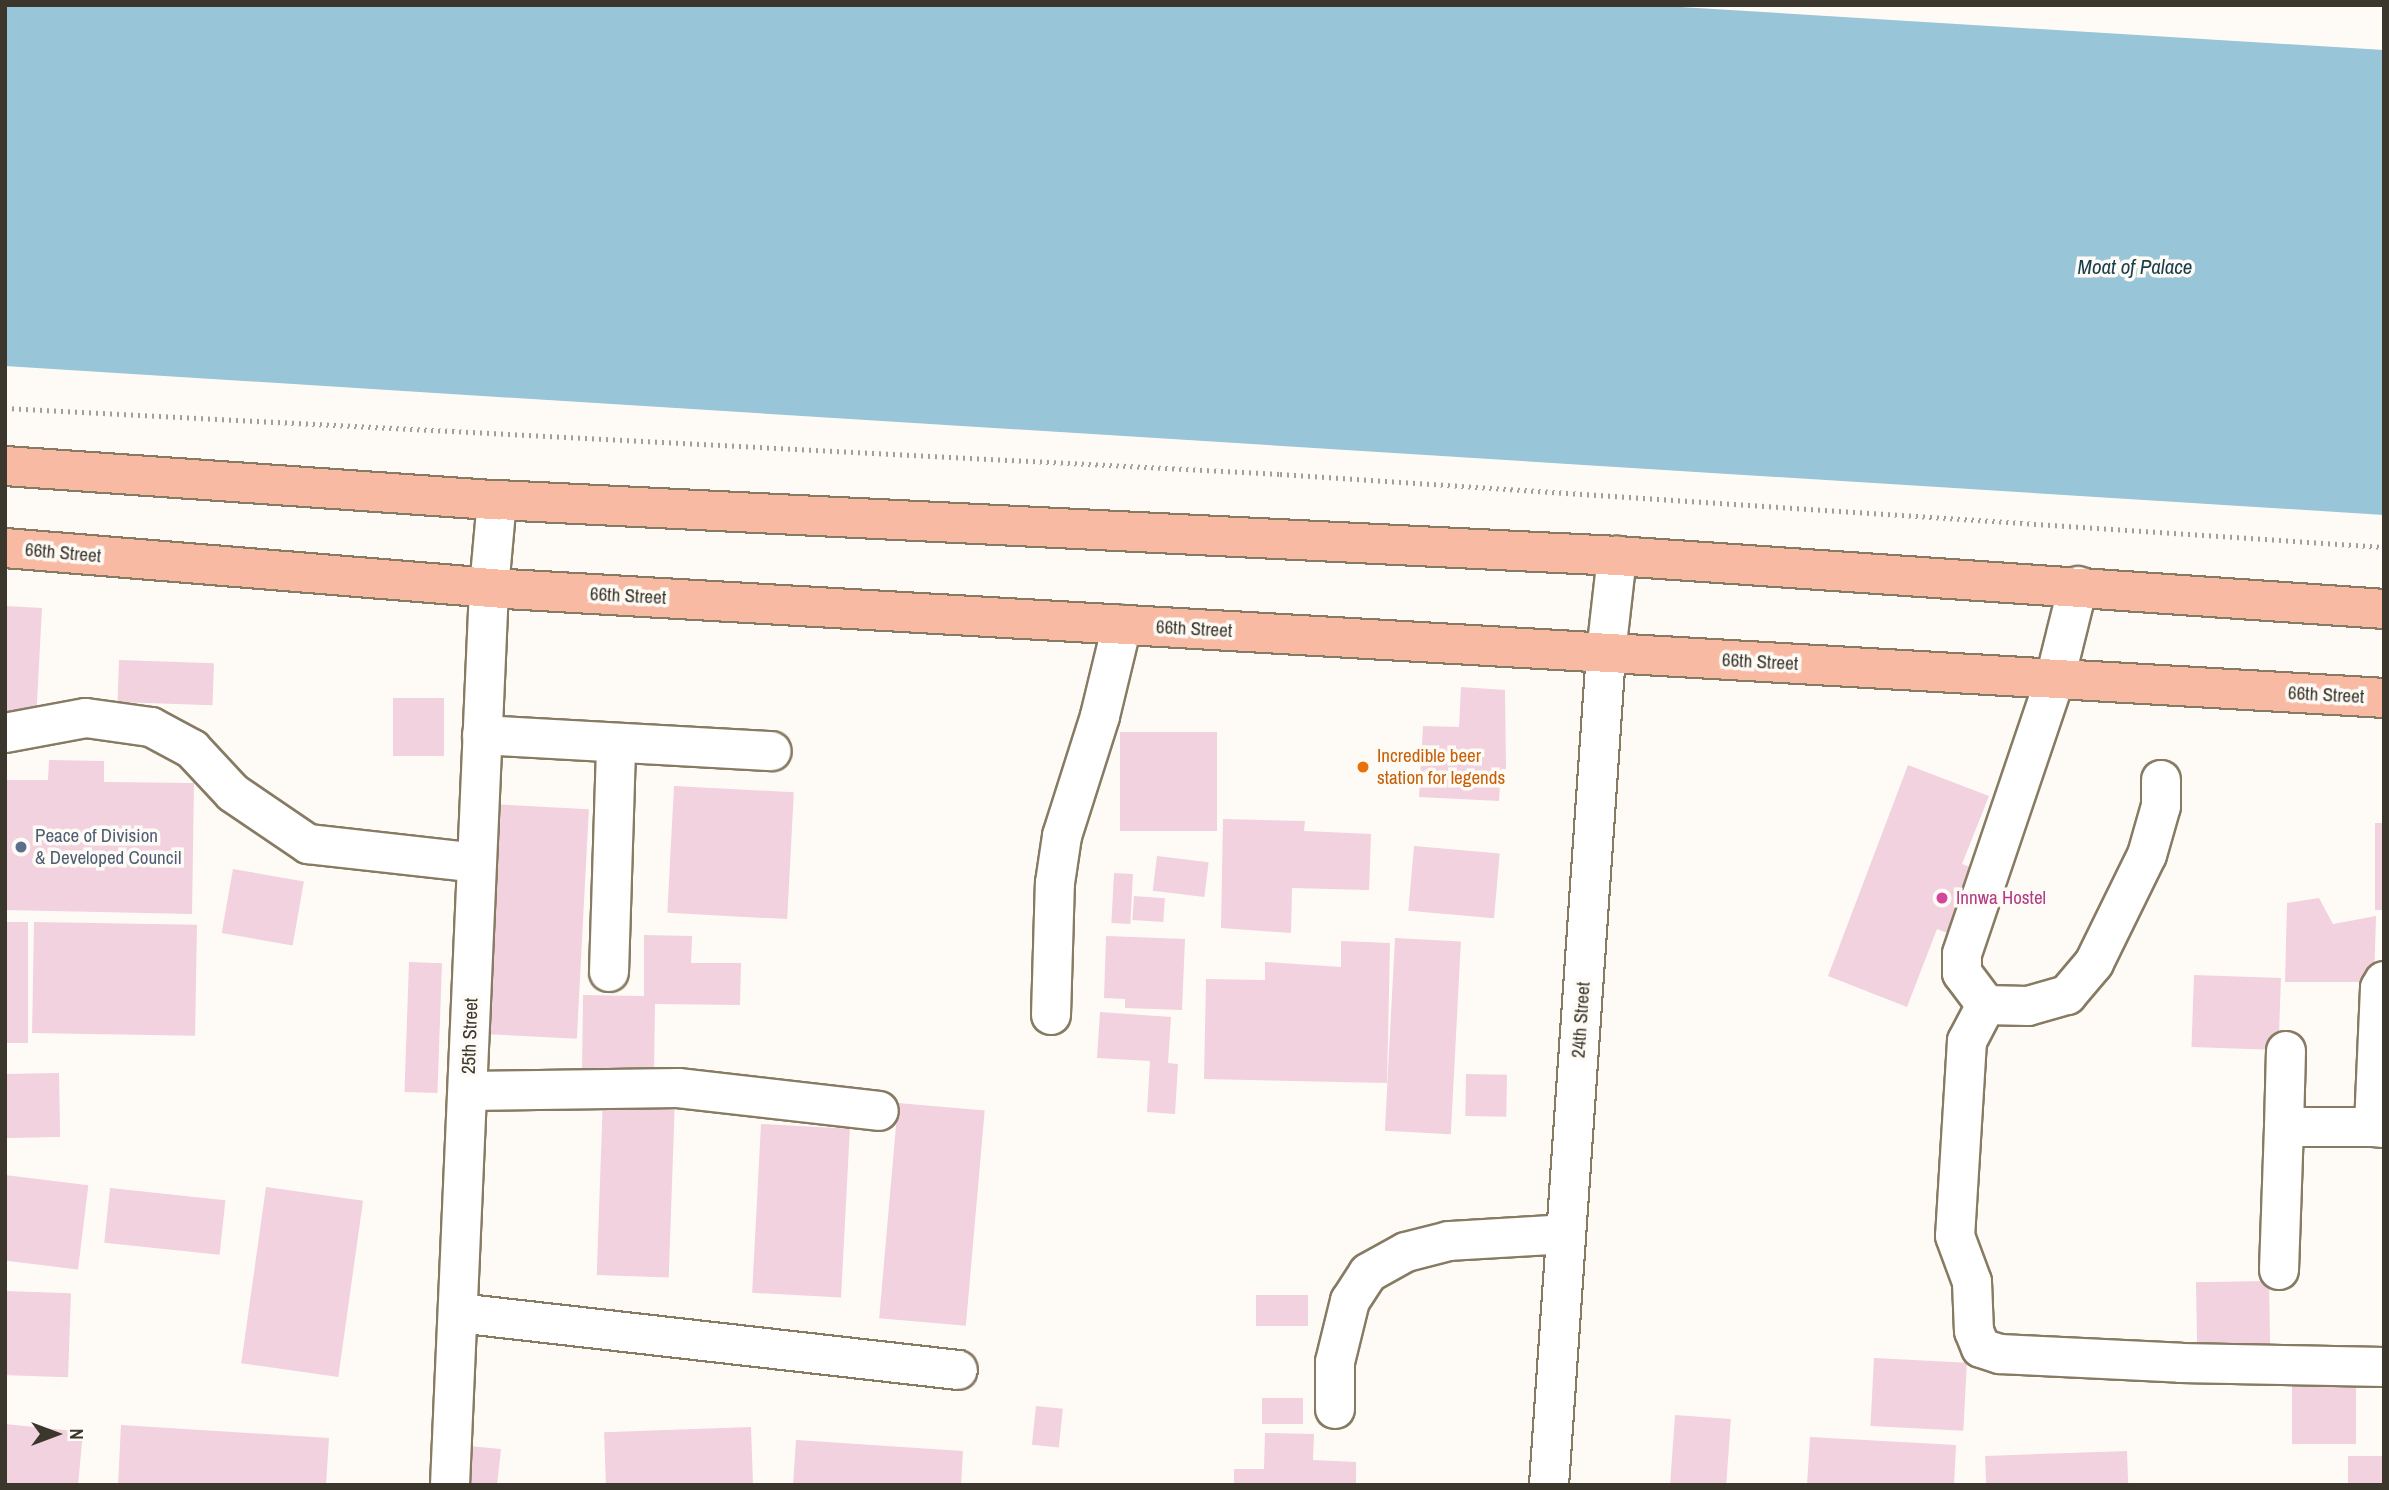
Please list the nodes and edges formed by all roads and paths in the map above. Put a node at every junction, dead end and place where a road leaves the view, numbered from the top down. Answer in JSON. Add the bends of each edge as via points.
{"nodes":[{"id":1,"x":5,"y":408,"type":"edge"},
{"id":2,"x":5,"y":466,"type":"edge"},
{"id":3,"x":497,"y":500,"type":"junction"},
{"id":4,"x":2384,"y":547,"type":"edge"},
{"id":5,"x":5,"y":548,"type":"edge"},
{"id":6,"x":1617,"y":556,"type":"junction"},
{"id":7,"x":2078,"y":586,"type":"junction"},
{"id":8,"x":489,"y":588,"type":"junction"},
{"id":9,"x":2384,"y":609,"type":"edge"},
{"id":10,"x":1122,"y":625,"type":"junction"},
{"id":11,"x":1606,"y":653,"type":"junction"},
{"id":12,"x":2055,"y":679,"type":"junction"},
{"id":13,"x":2384,"y":698,"type":"edge"},
{"id":14,"x":5,"y":733,"type":"edge"},
{"id":15,"x":482,"y":734,"type":"junction"},
{"id":16,"x":616,"y":744,"type":"junction"},
{"id":17,"x":772,"y":751,"type":"dead end"},
{"id":18,"x":2161,"y":780,"type":"dead end"},
{"id":19,"x":477,"y":863,"type":"junction"},
{"id":20,"x":609,"y":972,"type":"dead end"},
{"id":21,"x":2384,"y":981,"type":"edge"},
{"id":22,"x":1986,"y":1005,"type":"junction"},
{"id":23,"x":1051,"y":1014,"type":"dead end"},
{"id":24,"x":2286,"y":1051,"type":"dead end"},
{"id":25,"x":468,"y":1091,"type":"junction"},
{"id":26,"x":879,"y":1111,"type":"dead end"},
{"id":27,"x":2284,"y":1127,"type":"junction"},
{"id":28,"x":2379,"y":1127,"type":"edge"},
{"id":29,"x":1566,"y":1234,"type":"junction"},
{"id":30,"x":2279,"y":1270,"type":"dead end"},
{"id":31,"x":457,"y":1313,"type":"junction"},
{"id":32,"x":2384,"y":1367,"type":"edge"},
{"id":33,"x":958,"y":1370,"type":"dead end"},
{"id":34,"x":1335,"y":1409,"type":"dead end"},
{"id":35,"x":450,"y":1485,"type":"edge"},
{"id":36,"x":1549,"y":1485,"type":"edge"}],
"edges":[{"from":1,"to":4,"type":"path","via":[[1280,474]]},
{"from":2,"to":3,"type":"main road"},
{"from":3,"to":6,"type":"main road"},
{"from":3,"to":8,"type":"street","name":"25th Street"},
{"from":5,"to":8,"type":"main road","name":"66th Street"},
{"from":6,"to":7,"type":"main road"},
{"from":6,"to":11,"type":"street","name":"24th Street"},
{"from":7,"to":9,"type":"main road"},
{"from":7,"to":12,"type":"street"},
{"from":8,"to":10,"type":"main road","name":"66th Street"},
{"from":8,"to":15,"type":"street","name":"25th Street"},
{"from":10,"to":11,"type":"main road","name":"66th Street"},
{"from":10,"to":23,"type":"street","via":[[1100,716],[1062,836],[1055,883]]},
{"from":11,"to":12,"type":"main road","name":"66th Street"},
{"from":11,"to":29,"type":"street","name":"24th Street"},
{"from":12,"to":13,"type":"main road","name":"66th Street"},
{"from":12,"to":22,"type":"street","via":[[1962,954],[1962,973]]},
{"from":14,"to":19,"type":"street","via":[[86,718],[151,727],[192,749],[233,793],[308,844]]},
{"from":15,"to":16,"type":"street"},
{"from":15,"to":19,"type":"street","name":"25th Street"},
{"from":16,"to":17,"type":"street"},
{"from":16,"to":20,"type":"street"},
{"from":18,"to":22,"type":"street","via":[[2161,806],[2147,855],[2094,963],[2067,995],[2028,1006]]},
{"from":19,"to":25,"type":"street","name":"25th Street"},
{"from":21,"to":28,"type":"street","via":[[2380,988]]},
{"from":22,"to":32,"type":"street","via":[[1967,1041],[1955,1223],[1955,1236],[1972,1282],[1974,1331],[1980,1348],[2000,1354],[2181,1363]]},
{"from":24,"to":27,"type":"street"},
{"from":25,"to":26,"type":"street","via":[[678,1088]]},
{"from":25,"to":31,"type":"street","name":"25th Street"},
{"from":27,"to":28,"type":"street"},
{"from":27,"to":30,"type":"street"},
{"from":29,"to":34,"type":"street","via":[[1449,1241],[1406,1252],[1368,1273],[1350,1301],[1335,1362]]},
{"from":29,"to":36,"type":"street","name":"24th Street"},
{"from":31,"to":33,"type":"street"},
{"from":31,"to":35,"type":"street","name":"25th Street"}]}
